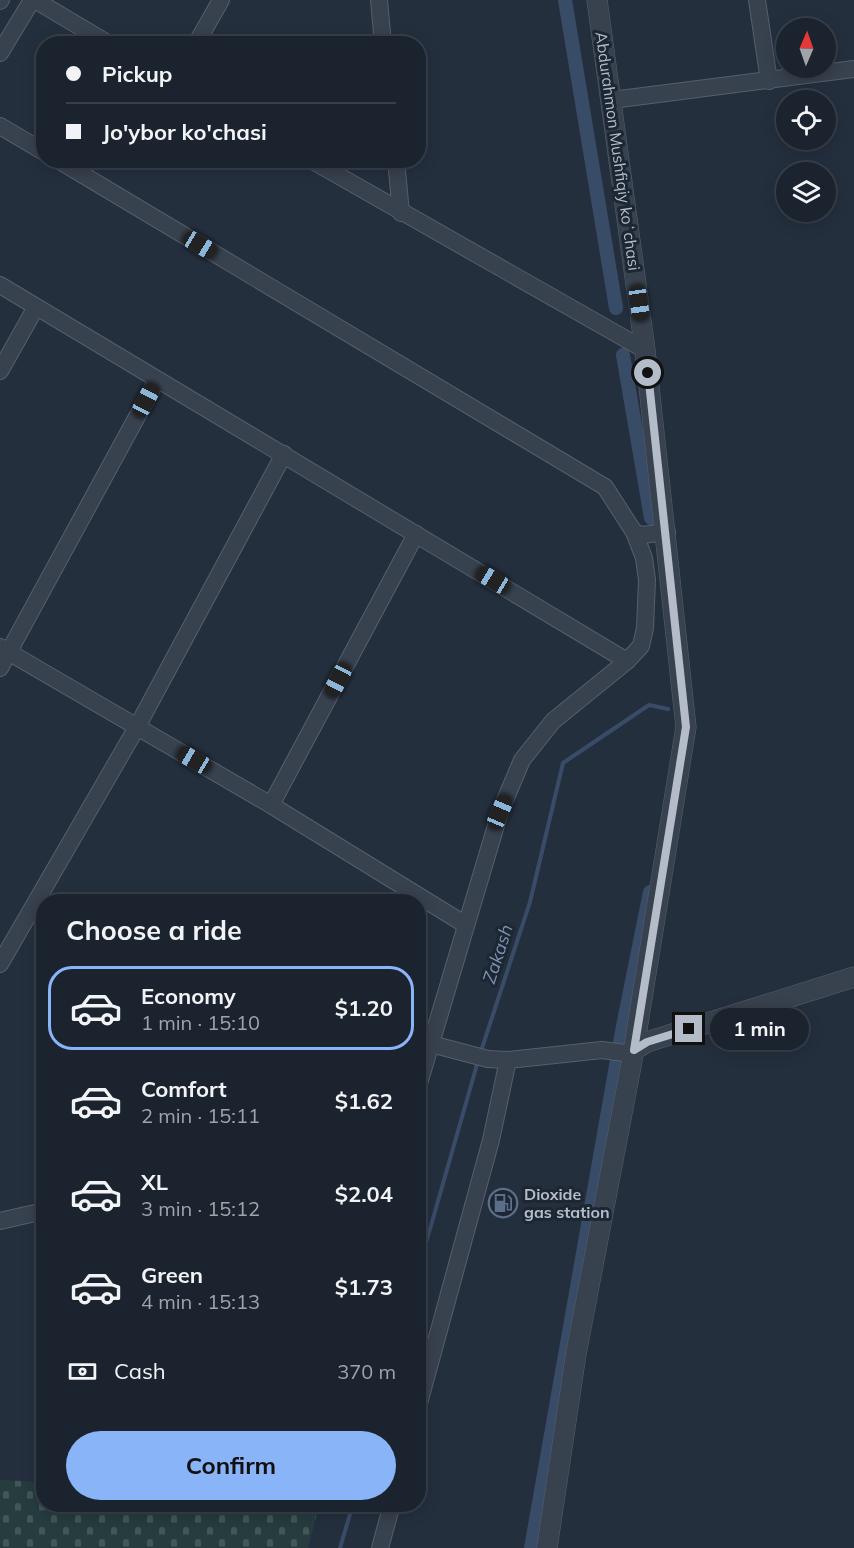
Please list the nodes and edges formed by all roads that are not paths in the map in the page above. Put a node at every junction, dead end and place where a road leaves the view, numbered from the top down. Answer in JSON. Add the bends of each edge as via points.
{"nodes":[{"id":1,"x":33,"y":0,"type":"edge"},
{"id":2,"x":221,"y":0,"type":"edge"},
{"id":3,"x":379,"y":0,"type":"edge"},
{"id":4,"x":597,"y":0,"type":"edge"},
{"id":5,"x":757,"y":0,"type":"edge"},
{"id":6,"x":95,"y":36,"type":"edge"},
{"id":7,"x":201,"y":36,"type":"edge"},
{"id":8,"x":382,"y":36,"type":"edge"},
{"id":9,"x":0,"y":53,"type":"edge"},
{"id":10,"x":854,"y":69,"type":"edge"},
{"id":11,"x":769,"y":81,"type":"junction"},
{"id":12,"x":612,"y":100,"type":"junction"},
{"id":13,"x":0,"y":126,"type":"edge"},
{"id":14,"x":36,"y":147,"type":"edge"},
{"id":15,"x":71,"y":168,"type":"edge"},
{"id":16,"x":325,"y":168,"type":"edge"},
{"id":17,"x":397,"y":168,"type":"edge"},
{"id":18,"x":401,"y":213,"type":"junction"},
{"id":19,"x":0,"y":285,"type":"edge"},
{"id":20,"x":36,"y":307,"type":"junction"},
{"id":21,"x":645,"y":350,"type":"junction"},
{"id":22,"x":0,"y":371,"type":"edge"},
{"id":23,"x":157,"y":380,"type":"junction"},
{"id":24,"x":284,"y":454,"type":"junction"},
{"id":25,"x":634,"y":532,"type":"junction"},
{"id":26,"x":667,"y":532,"type":"junction"},
{"id":27,"x":417,"y":534,"type":"junction"},
{"id":28,"x":4,"y":650,"type":"edge"},
{"id":29,"x":627,"y":661,"type":"junction"},
{"id":30,"x":0,"y":668,"type":"edge"},
{"id":31,"x":137,"y":727,"type":"junction"},
{"id":32,"x":271,"y":805,"type":"junction"},
{"id":33,"x":40,"y":894,"type":"edge"},
{"id":34,"x":416,"y":894,"type":"edge"},
{"id":35,"x":426,"y":900,"type":"edge"},
{"id":36,"x":36,"y":902,"type":"edge"},
{"id":37,"x":466,"y":925,"type":"junction"},
{"id":38,"x":0,"y":964,"type":"edge"},
{"id":39,"x":854,"y":977,"type":"edge"},
{"id":40,"x":439,"y":1046,"type":"junction"},
{"id":41,"x":630,"y":1052,"type":"junction"},
{"id":42,"x":508,"y":1060,"type":"junction"},
{"id":43,"x":426,"y":1071,"type":"edge"},
{"id":44,"x":36,"y":1213,"type":"edge"},
{"id":45,"x":0,"y":1221,"type":"edge"},
{"id":46,"x":426,"y":1378,"type":"edge"},
{"id":47,"x":390,"y":1512,"type":"edge"},
{"id":48,"x":380,"y":1548,"type":"edge"},
{"id":49,"x":547,"y":1548,"type":"edge"}],
"edges":[{"from":1,"to":6,"type":"street"},
{"from":1,"to":9,"type":"street"},
{"from":2,"to":7,"type":"street"},
{"from":3,"to":8,"type":"street"},
{"from":4,"to":12,"type":"street","name":"Abdurahmon Mushfiqiy koʻchasi"},
{"from":5,"to":11,"type":"street"},
{"from":10,"to":11,"type":"street"},
{"from":11,"to":12,"type":"street"},
{"from":12,"to":21,"type":"street","name":"Abdurahmon Mushfiqiy koʻchasi"},
{"from":13,"to":14,"type":"street"},
{"from":15,"to":25,"type":"street","via":[[605,487]]},
{"from":16,"to":18,"type":"street"},
{"from":17,"to":18,"type":"street"},
{"from":18,"to":21,"type":"street"},
{"from":19,"to":20,"type":"street"},
{"from":20,"to":22,"type":"street"},
{"from":20,"to":23,"type":"street"},
{"from":21,"to":26,"type":"street","name":"Abdurahmon Mushfiqiy koʻchasi"},
{"from":23,"to":24,"type":"street"},
{"from":23,"to":28,"type":"street"},
{"from":24,"to":27,"type":"street"},
{"from":24,"to":31,"type":"street"},
{"from":25,"to":26,"type":"street"},
{"from":25,"to":29,"type":"street","via":[[644,558],[645,628],[641,646]]},
{"from":26,"to":41,"type":"street","name":"Abdurahmon Mushfiqiy koʻchasi","via":[[686,727]]},
{"from":27,"to":29,"type":"street"},
{"from":27,"to":32,"type":"street"},
{"from":28,"to":30,"type":"street"},
{"from":28,"to":31,"type":"street"},
{"from":29,"to":37,"type":"street","via":[[553,721],[522,760],[500,812]]},
{"from":31,"to":32,"type":"street"},
{"from":31,"to":33,"type":"street"},
{"from":32,"to":34,"type":"street"},
{"from":35,"to":37,"type":"street"},
{"from":36,"to":38,"type":"street"},
{"from":37,"to":40,"type":"street"},
{"from":39,"to":41,"type":"street","via":[[647,1042]]},
{"from":40,"to":42,"type":"street"},
{"from":40,"to":43,"type":"street"},
{"from":41,"to":42,"type":"street","via":[[602,1050]]},
{"from":41,"to":49,"type":"street","name":"Abdurahmon Mushfiqiy koʻchasi","via":[[578,1342]]},
{"from":42,"to":46,"type":"street","via":[[491,1140]]},
{"from":44,"to":45,"type":"street"},
{"from":47,"to":48,"type":"street"}]}
